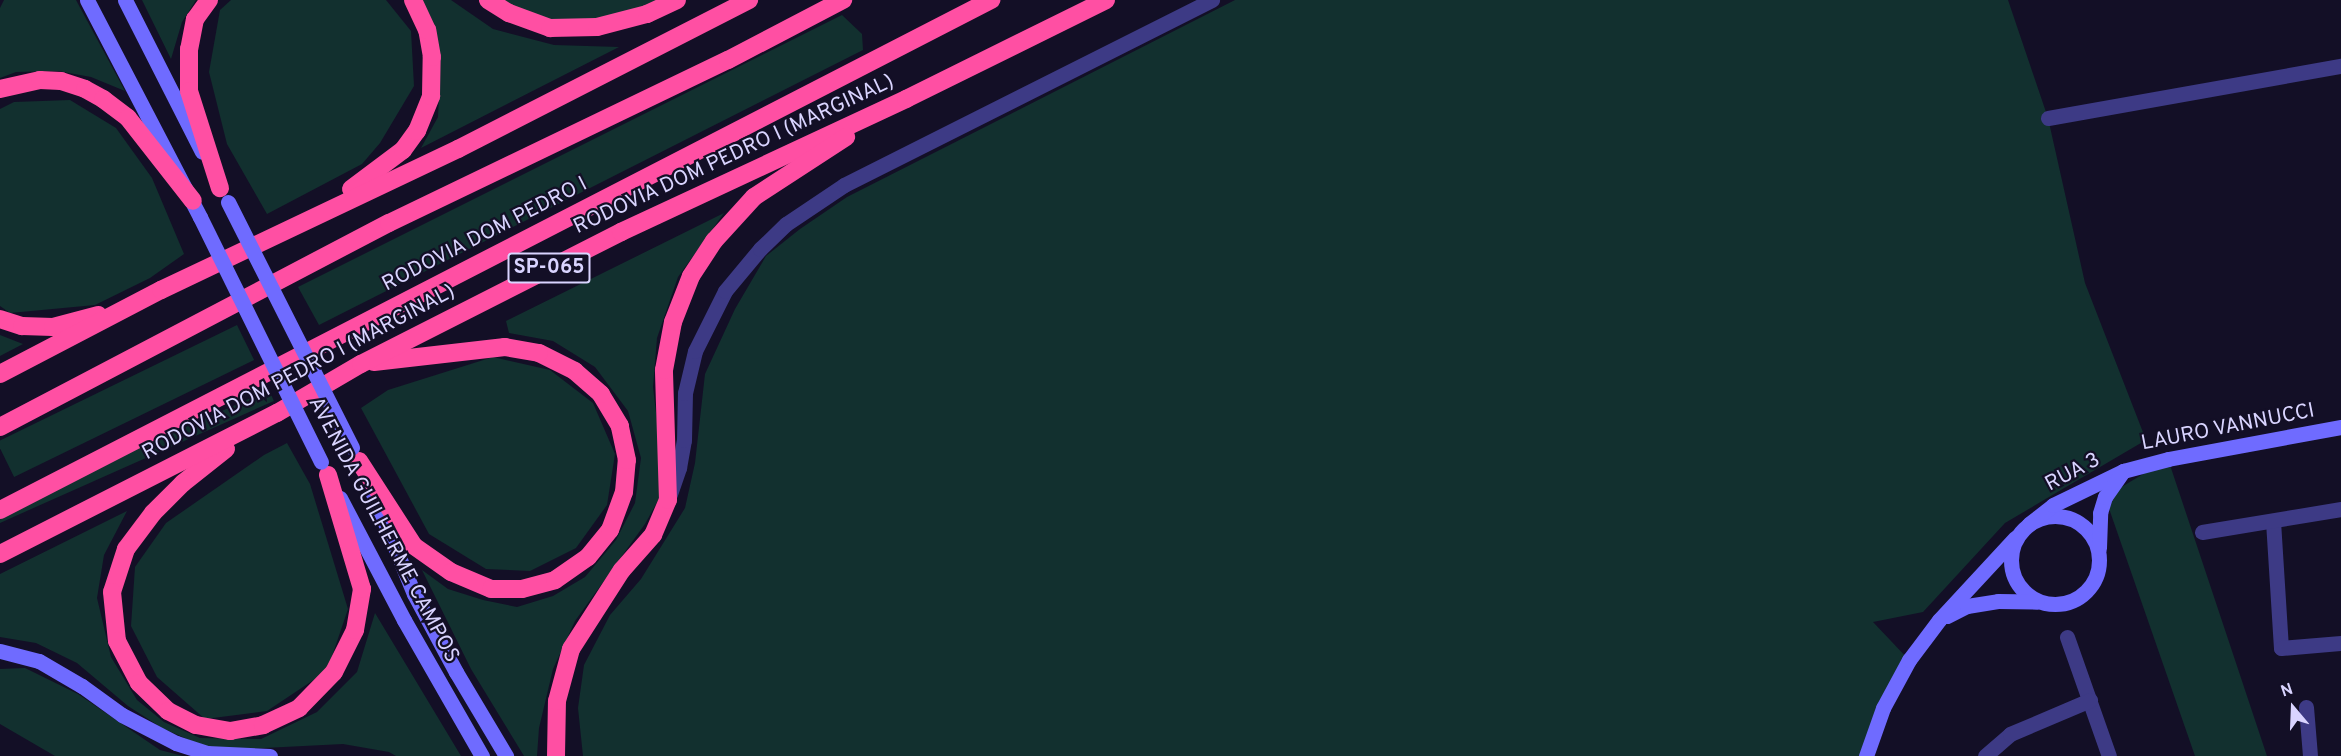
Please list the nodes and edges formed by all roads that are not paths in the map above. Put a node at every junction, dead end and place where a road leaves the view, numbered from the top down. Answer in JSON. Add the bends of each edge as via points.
{"nodes":[{"id":1,"x":87,"y":0,"type":"edge"},
{"id":2,"x":125,"y":0,"type":"edge"},
{"id":3,"x":209,"y":0,"type":"edge"},
{"id":4,"x":413,"y":0,"type":"edge"},
{"id":5,"x":488,"y":0,"type":"edge"},
{"id":6,"x":677,"y":0,"type":"edge"},
{"id":7,"x":749,"y":0,"type":"edge"},
{"id":8,"x":843,"y":0,"type":"edge"},
{"id":9,"x":991,"y":0,"type":"edge"},
{"id":10,"x":1106,"y":0,"type":"edge"},
{"id":11,"x":1212,"y":0,"type":"edge"},
{"id":12,"x":2341,"y":66,"type":"edge"},
{"id":13,"x":0,"y":89,"type":"edge"},
{"id":14,"x":906,"y":99,"type":"junction"},
{"id":15,"x":2048,"y":118,"type":"dead end"},
{"id":16,"x":224,"y":195,"type":"junction"},
{"id":17,"x":196,"y":209,"type":"junction"},
{"id":18,"x":300,"y":222,"type":"junction"},
{"id":19,"x":161,"y":291,"type":"junction"},
{"id":20,"x":0,"y":319,"type":"edge"},
{"id":21,"x":361,"y":364,"type":"junction"},
{"id":22,"x":0,"y":374,"type":"edge"},
{"id":23,"x":277,"y":413,"type":"junction"},
{"id":24,"x":0,"y":427,"type":"edge"},
{"id":25,"x":2341,"y":427,"type":"edge"},
{"id":26,"x":356,"y":455,"type":"junction"},
{"id":27,"x":325,"y":469,"type":"junction"},
{"id":28,"x":2123,"y":471,"type":"junction"},
{"id":29,"x":668,"y":500,"type":"junction"},
{"id":30,"x":2341,"y":509,"type":"edge"},
{"id":31,"x":0,"y":510,"type":"edge"},
{"id":32,"x":2273,"y":520,"type":"junction"},
{"id":33,"x":2024,"y":529,"type":"junction"},
{"id":34,"x":2202,"y":532,"type":"dead end"},
{"id":35,"x":0,"y":554,"type":"edge"},
{"id":36,"x":2099,"y":554,"type":"junction"},
{"id":37,"x":2041,"y":603,"type":"junction"},
{"id":38,"x":1939,"y":621,"type":"junction"},
{"id":39,"x":2067,"y":637,"type":"dead end"},
{"id":40,"x":2341,"y":643,"type":"edge"},
{"id":41,"x":0,"y":651,"type":"edge"},
{"id":42,"x":2090,"y":700,"type":"junction"},
{"id":43,"x":2306,"y":707,"type":"dead end"},
{"id":44,"x":270,"y":756,"type":"edge"},
{"id":45,"x":482,"y":756,"type":"edge"},
{"id":46,"x":506,"y":756,"type":"edge"},
{"id":47,"x":556,"y":756,"type":"edge"},
{"id":48,"x":1866,"y":756,"type":"edge"},
{"id":49,"x":1985,"y":756,"type":"edge"},
{"id":50,"x":2109,"y":756,"type":"edge"},
{"id":51,"x":2310,"y":756,"type":"edge"}],
"edges":[{"from":1,"to":17,"type":"main road","name":"AVENIDA GUILHERME CAMPOS"},
{"from":2,"to":16,"type":"main road","name":"AVENIDA GUILHERME CAMPOS"},
{"from":3,"to":16,"type":"highway","via":[[195,19],[189,49],[189,91]]},
{"from":4,"to":18,"type":"highway","via":[[427,30],[432,57],[430,96],[417,131],[382,168]]},
{"from":5,"to":6,"type":"highway","via":[[509,13],[550,28],[597,27],[647,14]]},
{"from":7,"to":18,"type":"highway","via":[[458,149]]},
{"from":8,"to":24,"type":"highway","via":[[728,60],[389,223]]},
{"from":9,"to":31,"type":"highway","name":"RODOVIA DOM PEDRO I","number":"SP-065"},
{"from":10,"to":14,"type":"highway","name":"RODOVIA DOM PEDRO I (MARGINAL)","number":"SP-065"},
{"from":11,"to":29,"type":"street","via":[[844,185],[786,224],[725,291],[695,351],[685,393],[679,468]]},
{"from":12,"to":15,"type":"street"},
{"from":13,"to":17,"type":"highway","via":[[40,80],[61,81],[85,89],[128,118]]},
{"from":14,"to":21,"type":"highway","name":"RODOVIA DOM PEDRO I (MARGINAL)","number":"SP-065","via":[[621,232]]},
{"from":14,"to":29,"type":"highway","via":[[754,196],[714,241],[691,276],[673,322],[664,370]]},
{"from":16,"to":26,"type":"main road","name":"AVENIDA GUILHERME CAMPOS","bridge":true},
{"from":17,"to":27,"type":"main road","name":"AVENIDA GUILHERME CAMPOS","bridge":true},
{"from":18,"to":19,"type":"highway"},
{"from":19,"to":20,"type":"highway","via":[[112,312],[53,327],[22,326]]},
{"from":19,"to":22,"type":"highway"},
{"from":21,"to":23,"type":"highway","name":"RODOVIA DOM PEDRO I (MARGINAL)","number":"SP-065"},
{"from":21,"to":26,"type":"highway","via":[[505,347],[539,353],[574,371],[601,394],[620,426],[627,460],[624,492],[610,530],[588,557],[555,580],[522,589],[491,589],[451,572],[414,546]]},
{"from":23,"to":27,"type":"highway","via":[[183,483],[153,513],[126,549],[112,592],[117,641],[139,683],[168,711],[196,725],[219,729],[263,725],[299,708],[334,672],[354,630],[362,589]]},
{"from":23,"to":35,"type":"highway","name":"RODOVIA DOM PEDRO I (MARGINAL)","number":"SP-065"},
{"from":25,"to":28,"type":"main road","name":"LAURO VANNUCCI"},
{"from":26,"to":46,"type":"main road","name":"AVENIDA GUILHERME CAMPOS","via":[[414,594]]},
{"from":27,"to":45,"type":"main road","name":"AVENIDA GUILHERME CAMPOS","via":[[404,620]]},
{"from":28,"to":33,"type":"main road","name":"RUA 3","via":[[2053,505]]},
{"from":28,"to":36,"type":"main road","name":"RUA 3","via":[[2105,497],[2100,513]]},
{"from":29,"to":47,"type":"highway","via":[[653,535],[622,570],[571,649],[557,701]]},
{"from":30,"to":32,"type":"street"},
{"from":32,"to":34,"type":"street"},
{"from":32,"to":40,"type":"street","via":[[2281,648]]},
{"from":33,"to":36,"type":"main road","via":[[2041,518],[2072,519],[2085,527]]},
{"from":33,"to":37,"type":"main road","via":[[2010,560],[2012,574],[2024,591]]},
{"from":33,"to":38,"type":"main road","name":"RUA 3"},
{"from":36,"to":37,"type":"main road","via":[[2093,584],[2082,596],[2069,603]]},
{"from":37,"to":38,"type":"main road","name":"RUA 3","via":[[1998,601],[1967,606]]},
{"from":38,"to":48,"type":"main road","name":"RUA 3","via":[[1909,660],[1883,708]]},
{"from":39,"to":42,"type":"street"},
{"from":41,"to":44,"type":"main road","via":[[39,661],[122,715],[176,742],[207,753]]},
{"from":42,"to":49,"type":"street","via":[[2010,734]]},
{"from":42,"to":50,"type":"street"},
{"from":43,"to":51,"type":"street"}]}
